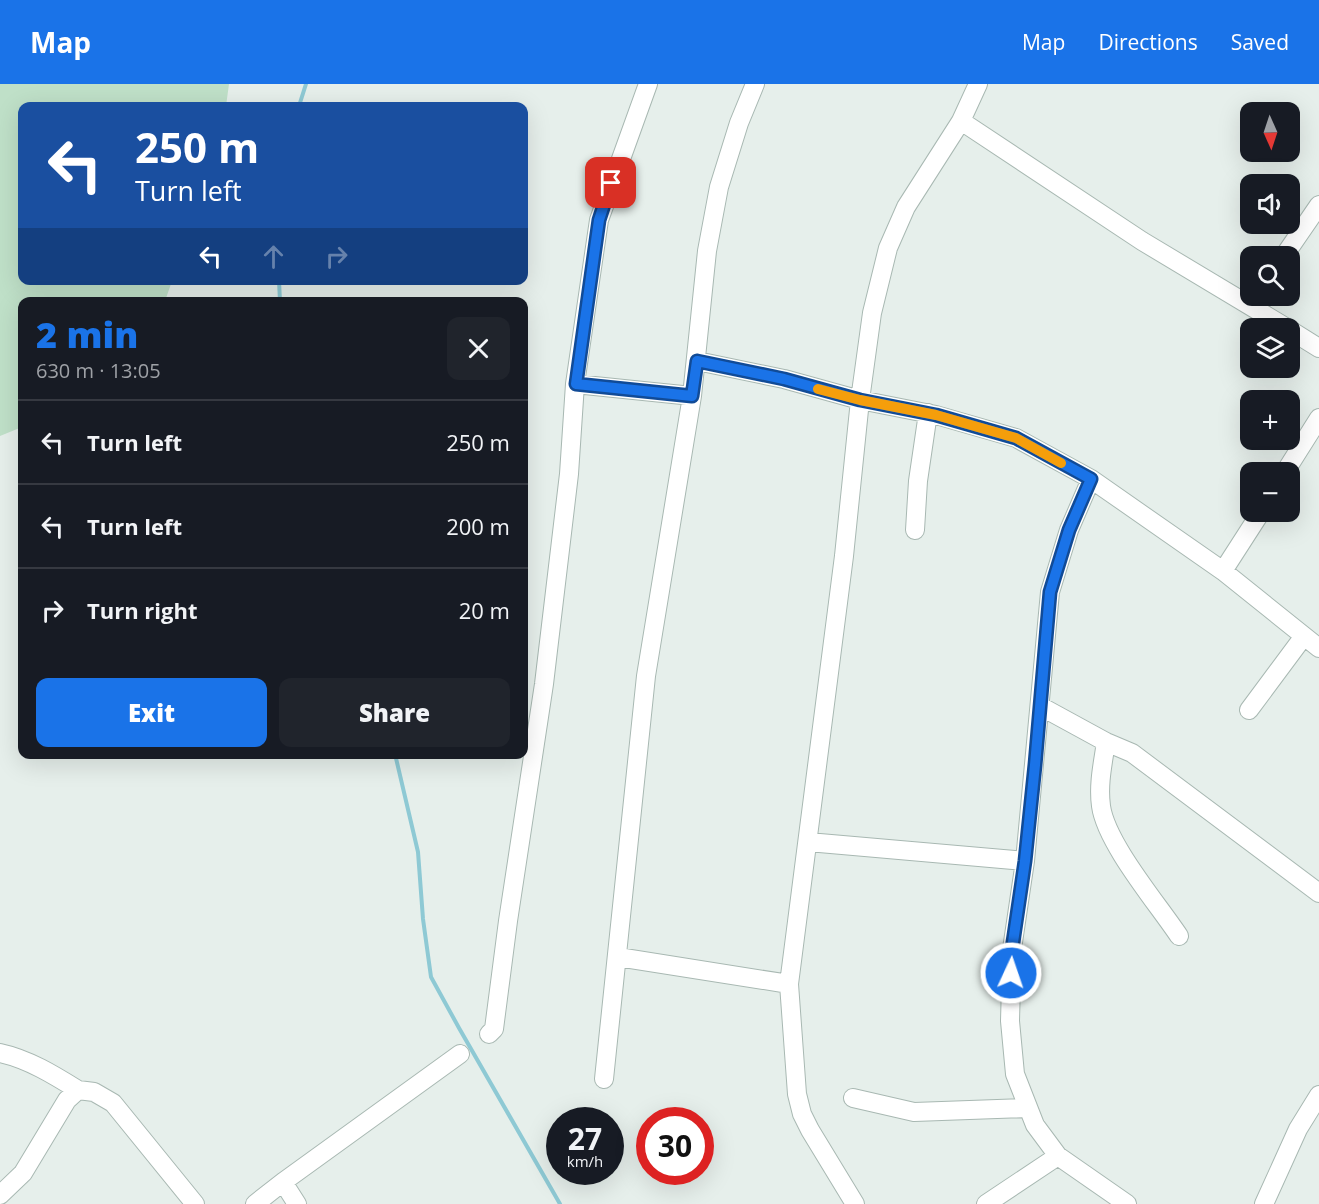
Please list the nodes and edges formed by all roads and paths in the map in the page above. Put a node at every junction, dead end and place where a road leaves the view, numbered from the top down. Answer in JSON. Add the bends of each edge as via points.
{"nodes":[{"id":1,"x":648,"y":84,"type":"edge"},
{"id":2,"x":755,"y":84,"type":"edge"},
{"id":3,"x":978,"y":84,"type":"edge"},
{"id":4,"x":961,"y":121,"type":"junction"},
{"id":5,"x":1319,"y":205,"type":"edge"},
{"id":6,"x":1291,"y":246,"type":"edge"},
{"id":7,"x":1240,"y":294,"type":"edge"},
{"id":8,"x":1260,"y":306,"type":"edge"},
{"id":9,"x":1275,"y":318,"type":"edge"},
{"id":10,"x":1300,"y":336,"type":"edge"},
{"id":11,"x":1319,"y":348,"type":"edge"},
{"id":12,"x":697,"y":361,"type":"junction"},
{"id":13,"x":576,"y":384,"type":"junction"},
{"id":14,"x":692,"y":396,"type":"junction"},
{"id":15,"x":860,"y":400,"type":"junction"},
{"id":16,"x":928,"y":413,"type":"junction"},
{"id":17,"x":1319,"y":418,"type":"edge"},
{"id":18,"x":1291,"y":462,"type":"edge"},
{"id":19,"x":1091,"y":479,"type":"junction"},
{"id":20,"x":1255,"y":522,"type":"edge"},
{"id":21,"x":915,"y":530,"type":"dead end"},
{"id":22,"x":1223,"y":572,"type":"junction"},
{"id":23,"x":1304,"y":636,"type":"junction"},
{"id":24,"x":1319,"y":648,"type":"edge"},
{"id":25,"x":1040,"y":706,"type":"junction"},
{"id":26,"x":1249,"y":710,"type":"dead end"},
{"id":27,"x":1106,"y":742,"type":"junction"},
{"id":28,"x":808,"y":842,"type":"junction"},
{"id":29,"x":1025,"y":861,"type":"junction"},
{"id":30,"x":1319,"y":892,"type":"edge"},
{"id":31,"x":1179,"y":936,"type":"dead end"},
{"id":32,"x":618,"y":957,"type":"junction"},
{"id":33,"x":789,"y":984,"type":"junction"},
{"id":34,"x":489,"y":1034,"type":"dead end"},
{"id":35,"x":0,"y":1053,"type":"edge"},
{"id":36,"x":460,"y":1054,"type":"dead end"},
{"id":37,"x":604,"y":1078,"type":"dead end"},
{"id":38,"x":78,"y":1090,"type":"junction"},
{"id":39,"x":1319,"y":1095,"type":"edge"},
{"id":40,"x":852,"y":1098,"type":"dead end"},
{"id":41,"x":1028,"y":1108,"type":"junction"},
{"id":42,"x":1058,"y":1156,"type":"junction"},
{"id":43,"x":283,"y":1182,"type":"junction"},
{"id":44,"x":0,"y":1195,"type":"edge"},
{"id":45,"x":195,"y":1204,"type":"edge"},
{"id":46,"x":255,"y":1204,"type":"edge"},
{"id":47,"x":297,"y":1204,"type":"edge"},
{"id":48,"x":855,"y":1204,"type":"edge"},
{"id":49,"x":986,"y":1204,"type":"edge"},
{"id":50,"x":1126,"y":1204,"type":"edge"},
{"id":51,"x":1264,"y":1204,"type":"edge"}],
"edges":[{"from":1,"to":13,"type":"street","via":[[599,220]]},
{"from":2,"to":12,"type":"street","via":[[719,187],[707,251]]},
{"from":3,"to":4,"type":"street"},
{"from":4,"to":7,"type":"street","via":[[1142,241]]},
{"from":4,"to":15,"type":"street","via":[[906,207],[888,248],[872,312]]},
{"from":5,"to":6,"type":"street"},
{"from":8,"to":9,"type":"street"},
{"from":10,"to":11,"type":"street"},
{"from":12,"to":14,"type":"street"},
{"from":12,"to":15,"type":"street"},
{"from":13,"to":14,"type":"street"},
{"from":13,"to":34,"type":"street","via":[[544,684],[494,1029]]},
{"from":14,"to":32,"type":"street","via":[[646,676]]},
{"from":15,"to":16,"type":"street"},
{"from":15,"to":28,"type":"street"},
{"from":16,"to":19,"type":"street","via":[[1016,438]]},
{"from":16,"to":21,"type":"street"},
{"from":17,"to":18,"type":"street"},
{"from":19,"to":22,"type":"street"},
{"from":19,"to":25,"type":"street","via":[[1069,530],[1050,592]]},
{"from":20,"to":22,"type":"street"},
{"from":22,"to":23,"type":"street"},
{"from":23,"to":24,"type":"street"},
{"from":23,"to":26,"type":"street"},
{"from":25,"to":27,"type":"street"},
{"from":25,"to":29,"type":"street"},
{"from":27,"to":30,"type":"street","via":[[1132,753]]},
{"from":27,"to":31,"type":"street","via":[[1099,784],[1101,808],[1115,844]]},
{"from":28,"to":29,"type":"street"},
{"from":28,"to":33,"type":"street"},
{"from":29,"to":41,"type":"street","via":[[1012,949],[1010,1021],[1015,1074]]},
{"from":32,"to":33,"type":"street"},
{"from":32,"to":37,"type":"street"},
{"from":33,"to":48,"type":"street","via":[[802,1114]]},
{"from":35,"to":38,"type":"street","via":[[50,1073]]},
{"from":36,"to":43,"type":"street"},
{"from":38,"to":44,"type":"street","via":[[67,1100],[23,1173]]},
{"from":38,"to":45,"type":"street","via":[[94,1092],[113,1103]]},
{"from":39,"to":51,"type":"street","via":[[1298,1129]]},
{"from":40,"to":41,"type":"street","via":[[914,1112]]},
{"from":41,"to":42,"type":"street","via":[[1035,1125]]},
{"from":42,"to":49,"type":"street"},
{"from":42,"to":50,"type":"street"},
{"from":43,"to":46,"type":"street"},
{"from":43,"to":47,"type":"street"}]}
